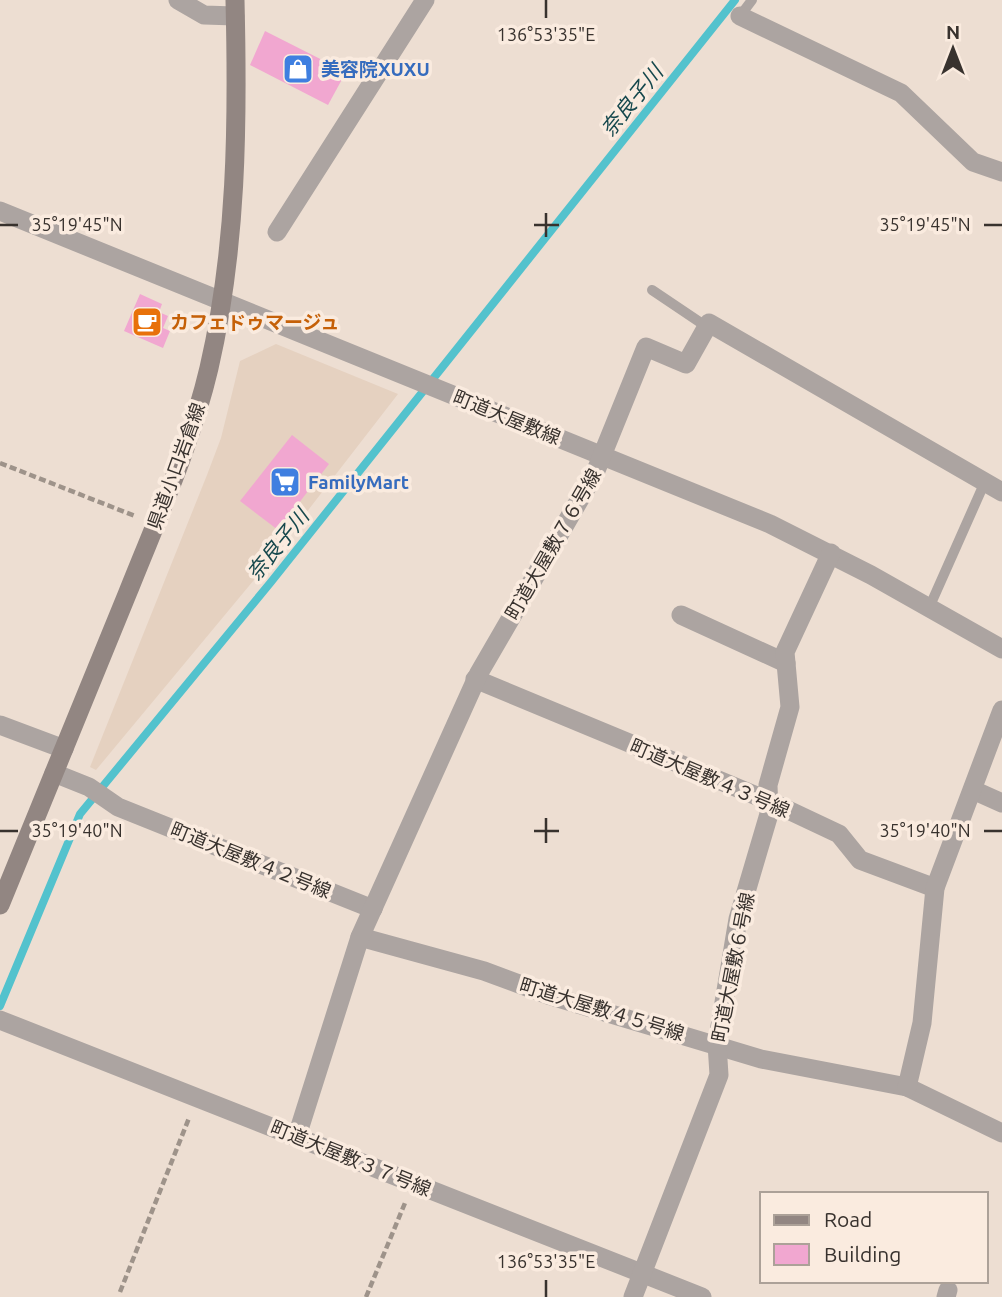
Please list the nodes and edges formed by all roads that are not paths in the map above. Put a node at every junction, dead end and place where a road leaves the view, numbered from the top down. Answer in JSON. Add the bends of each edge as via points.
{"nodes":[{"id":1,"x":178,"y":0,"type":"edge"},
{"id":2,"x":425,"y":0,"type":"edge"},
{"id":3,"x":235,"y":8,"type":"edge"},
{"id":4,"x":746,"y":8,"type":"edge"},
{"id":5,"x":1002,"y":172,"type":"edge"},
{"id":6,"x":0,"y":211,"type":"edge"},
{"id":7,"x":277,"y":232,"type":"dead end"},
{"id":8,"x":652,"y":290,"type":"dead end"},
{"id":9,"x":221,"y":301,"type":"junction"},
{"id":10,"x":707,"y":327,"type":"junction"},
{"id":11,"x":602,"y":456,"type":"junction"},
{"id":12,"x":993,"y":488,"type":"edge"},
{"id":13,"x":831,"y":553,"type":"junction"},
{"id":14,"x":929,"y":608,"type":"junction"},
{"id":15,"x":681,"y":615,"type":"dead end"},
{"id":16,"x":1002,"y":649,"type":"edge"},
{"id":17,"x":786,"y":663,"type":"junction"},
{"id":18,"x":475,"y":679,"type":"junction"},
{"id":19,"x":1002,"y":710,"type":"edge"},
{"id":20,"x":0,"y":725,"type":"edge"},
{"id":21,"x":64,"y":748,"type":"junction"},
{"id":22,"x":54,"y":773,"type":"junction"},
{"id":23,"x":973,"y":790,"type":"junction"},
{"id":24,"x":769,"y":801,"type":"junction"},
{"id":25,"x":1002,"y":803,"type":"edge"},
{"id":26,"x":935,"y":888,"type":"junction"},
{"id":27,"x":0,"y":905,"type":"edge"},
{"id":28,"x":373,"y":909,"type":"junction"},
{"id":29,"x":360,"y":937,"type":"junction"},
{"id":30,"x":0,"y":1020,"type":"edge"},
{"id":31,"x":717,"y":1044,"type":"junction"},
{"id":32,"x":907,"y":1087,"type":"junction"},
{"id":33,"x":1002,"y":1133,"type":"edge"},
{"id":34,"x":298,"y":1136,"type":"junction"},
{"id":35,"x":642,"y":1274,"type":"junction"},
{"id":36,"x":632,"y":1297,"type":"edge"},
{"id":37,"x":702,"y":1297,"type":"edge"}],
"edges":[{"from":1,"to":3,"type":"street","via":[[204,15]]},
{"from":2,"to":7,"type":"street"},
{"from":3,"to":9,"type":"main road","name":"県道小口岩倉線","via":[[237,156]]},
{"from":4,"to":5,"type":"street","via":[[901,93],[973,162]]},
{"from":6,"to":9,"type":"street","name":"町道大屋敷線"},
{"from":8,"to":10,"type":"lane"},
{"from":9,"to":11,"type":"street","name":"町道大屋敷線"},
{"from":9,"to":21,"type":"main road","name":"県道小口岩倉線","via":[[199,406]]},
{"from":10,"to":11,"type":"street","name":"町道大屋敷７６号線","via":[[686,363],[646,347]]},
{"from":10,"to":12,"type":"street","via":[[709,323]]},
{"from":11,"to":13,"type":"street","name":"町道大屋敷線"},
{"from":11,"to":18,"type":"street","name":"町道大屋敷７６号線"},
{"from":12,"to":14,"type":"lane"},
{"from":13,"to":14,"type":"street","name":"町道大屋敷線"},
{"from":13,"to":17,"type":"street","name":"町道大屋敷６号線","via":[[785,652]]},
{"from":14,"to":16,"type":"street","name":"町道大屋敷線"},
{"from":15,"to":17,"type":"street"},
{"from":17,"to":24,"type":"street","name":"町道大屋敷６号線","via":[[790,707],[768,785]]},
{"from":18,"to":24,"type":"street","name":"町道大屋敷４３号線"},
{"from":18,"to":28,"type":"street","name":"町道大屋敷７６号線"},
{"from":19,"to":23,"type":"street"},
{"from":20,"to":21,"type":"street"},
{"from":21,"to":22,"type":"main road","name":"県道小口岩倉線"},
{"from":22,"to":27,"type":"main road","name":"県道小口岩倉線"},
{"from":22,"to":28,"type":"street","name":"町道大屋敷４２号線","via":[[89,787],[118,807]]},
{"from":23,"to":25,"type":"street"},
{"from":23,"to":26,"type":"street"},
{"from":24,"to":26,"type":"street","name":"町道大屋敷４３号線","via":[[839,834],[860,860]]},
{"from":24,"to":31,"type":"street","name":"町道大屋敷６号線","via":[[738,919]]},
{"from":26,"to":32,"type":"street","via":[[922,1023]]},
{"from":28,"to":29,"type":"street","name":"町道大屋敷７６号線"},
{"from":29,"to":31,"type":"street","name":"町道大屋敷４５号線"},
{"from":29,"to":34,"type":"street","name":"町道大屋敷７６号線"},
{"from":30,"to":34,"type":"street","name":"町道大屋敷３７号線"},
{"from":31,"to":32,"type":"street","name":"町道大屋敷４５号線","via":[[761,1059]]},
{"from":31,"to":35,"type":"street","name":"町道大屋敷６号線","via":[[719,1075]]},
{"from":32,"to":33,"type":"street","name":"町道大屋敷４５号線"},
{"from":34,"to":35,"type":"street","name":"町道大屋敷３７号線"},
{"from":35,"to":36,"type":"street","name":"町道大屋敷６号線"},
{"from":35,"to":37,"type":"street","name":"町道大屋敷３７号線"}]}
